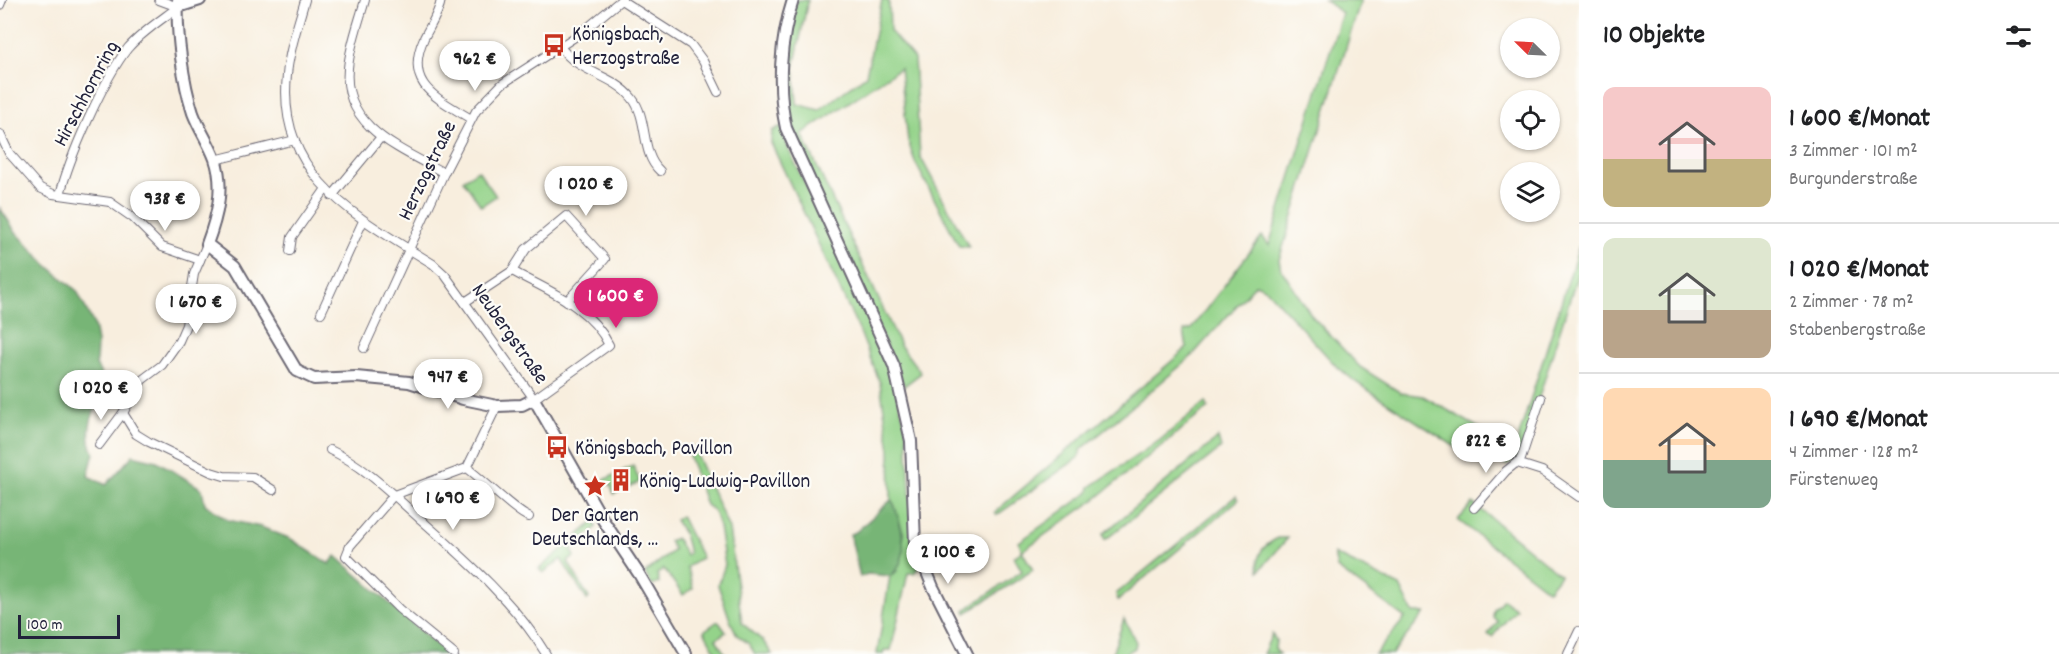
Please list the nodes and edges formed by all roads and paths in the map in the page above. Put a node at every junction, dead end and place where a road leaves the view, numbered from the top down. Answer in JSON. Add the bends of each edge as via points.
{"nodes":[{"id":1,"x":2,"y":0,"type":"edge"},
{"id":2,"x":159,"y":0,"type":"edge"},
{"id":3,"x":200,"y":0,"type":"edge"},
{"id":4,"x":305,"y":0,"type":"edge"},
{"id":5,"x":365,"y":0,"type":"edge"},
{"id":6,"x":441,"y":0,"type":"edge"},
{"id":7,"x":621,"y":0,"type":"edge"},
{"id":8,"x":793,"y":0,"type":"edge"},
{"id":9,"x":178,"y":3,"type":"edge"},
{"id":10,"x":0,"y":4,"type":"edge"},
{"id":11,"x":560,"y":46,"type":"junction"},
{"id":12,"x":718,"y":92,"type":"dead end"},
{"id":13,"x":471,"y":119,"type":"junction"},
{"id":14,"x":0,"y":134,"type":"edge"},
{"id":15,"x":381,"y":137,"type":"junction"},
{"id":16,"x":295,"y":140,"type":"junction"},
{"id":17,"x":215,"y":160,"type":"junction"},
{"id":18,"x":660,"y":171,"type":"dead end"},
{"id":19,"x":444,"y":173,"type":"junction"},
{"id":20,"x":325,"y":190,"type":"junction"},
{"id":21,"x":60,"y":195,"type":"junction"},
{"id":22,"x":332,"y":196,"type":"junction"},
{"id":23,"x":363,"y":221,"type":"junction"},
{"id":24,"x":207,"y":244,"type":"junction"},
{"id":25,"x":409,"y":249,"type":"junction"},
{"id":26,"x":290,"y":251,"type":"dead end"},
{"id":27,"x":200,"y":260,"type":"junction"},
{"id":28,"x":512,"y":271,"type":"junction"},
{"id":29,"x":567,"y":301,"type":"junction"},
{"id":30,"x":465,"y":302,"type":"junction"},
{"id":31,"x":321,"y":314,"type":"dead end"},
{"id":32,"x":364,"y":348,"type":"dead end"},
{"id":33,"x":1541,"y":398,"type":"dead end"},
{"id":34,"x":534,"y":399,"type":"junction"},
{"id":35,"x":497,"y":406,"type":"junction"},
{"id":36,"x":123,"y":413,"type":"junction"},
{"id":37,"x":99,"y":445,"type":"dead end"},
{"id":38,"x":330,"y":450,"type":"dead end"},
{"id":39,"x":1517,"y":463,"type":"junction"},
{"id":40,"x":467,"y":468,"type":"junction"},
{"id":41,"x":273,"y":490,"type":"dead end"},
{"id":42,"x":394,"y":495,"type":"junction"},
{"id":43,"x":1579,"y":497,"type":"edge"},
{"id":44,"x":1473,"y":508,"type":"dead end"},
{"id":45,"x":529,"y":517,"type":"dead end"},
{"id":46,"x":1579,"y":631,"type":"edge"},
{"id":47,"x":541,"y":652,"type":"edge"},
{"id":48,"x":454,"y":654,"type":"edge"},
{"id":49,"x":686,"y":654,"type":"edge"},
{"id":50,"x":967,"y":654,"type":"edge"},
{"id":51,"x":1568,"y":654,"type":"edge"}],
"edges":[{"from":1,"to":10,"type":"street"},
{"from":2,"to":9,"type":"street"},
{"from":3,"to":9,"type":"street"},
{"from":4,"to":16,"type":"street","name":"Neubergstraße","via":[[286,80],[287,113]]},
{"from":5,"to":15,"type":"street","via":[[350,57],[348,90],[358,115]]},
{"from":6,"to":13,"type":"street","via":[[418,53],[418,74],[430,92]]},
{"from":7,"to":11,"type":"street","name":"Herzogstraße","via":[[605,16]]},
{"from":7,"to":12,"type":"street","via":[[691,45]]},
{"from":8,"to":50,"type":"street","via":[[784,27],[782,97],[786,128],[894,366],[911,441],[915,543]]},
{"from":9,"to":17,"type":"street","via":[[192,108]]},
{"from":9,"to":21,"type":"street","name":"Hirschhornring","via":[[123,56],[82,136]]},
{"from":11,"to":13,"type":"street","name":"Herzogstraße","via":[[495,90]]},
{"from":11,"to":18,"type":"street","via":[[571,60],[632,98],[642,117],[652,162]]},
{"from":13,"to":19,"type":"street","name":"Herzogstraße"},
{"from":14,"to":21,"type":"street","via":[[9,153],[34,183]]},
{"from":15,"to":19,"type":"street"},
{"from":15,"to":22,"type":"street"},
{"from":16,"to":17,"type":"street"},
{"from":16,"to":20,"type":"street","name":"Neubergstraße"},
{"from":17,"to":24,"type":"street","via":[[219,200]]},
{"from":19,"to":25,"type":"street","name":"Herzogstraße"},
{"from":20,"to":22,"type":"street","name":"Neubergstraße"},
{"from":20,"to":26,"type":"street","via":[[292,237]]},
{"from":21,"to":27,"type":"street","via":[[110,202],[162,247]]},
{"from":22,"to":23,"type":"street","name":"Neubergstraße"},
{"from":23,"to":25,"type":"street","name":"Neubergstraße"},
{"from":23,"to":31,"type":"street"},
{"from":24,"to":27,"type":"street"},
{"from":24,"to":35,"type":"street","via":[[235,266],[304,377],[410,382]]},
{"from":25,"to":30,"type":"street","name":"Neubergstraße","via":[[440,269]]},
{"from":25,"to":32,"type":"street","name":"Herzogstraße"},
{"from":27,"to":36,"type":"street","via":[[179,341],[162,365],[142,380]]},
{"from":28,"to":29,"type":"street"},
{"from":28,"to":29,"type":"street","via":[[526,249],[563,216],[569,217],[605,261]]},
{"from":28,"to":30,"type":"street"},
{"from":29,"to":34,"type":"street","via":[[585,311],[609,345]]},
{"from":30,"to":34,"type":"street","name":"Neubergstraße"},
{"from":33,"to":39,"type":"street","via":[[1524,453]]},
{"from":34,"to":35,"type":"street","via":[[522,405]]},
{"from":34,"to":49,"type":"street","name":"Neubergstraße"},
{"from":35,"to":40,"type":"street"},
{"from":36,"to":37,"type":"street"},
{"from":36,"to":41,"type":"street","via":[[143,439],[211,472],[252,477]]},
{"from":38,"to":42,"type":"street"},
{"from":39,"to":43,"type":"street","via":[[1542,471]]},
{"from":39,"to":44,"type":"street"},
{"from":40,"to":42,"type":"street"},
{"from":40,"to":45,"type":"street","via":[[520,514]]},
{"from":42,"to":47,"type":"street","via":[[479,571]]},
{"from":42,"to":48,"type":"street","via":[[350,546],[347,560]]},
{"from":46,"to":51,"type":"street"}]}
